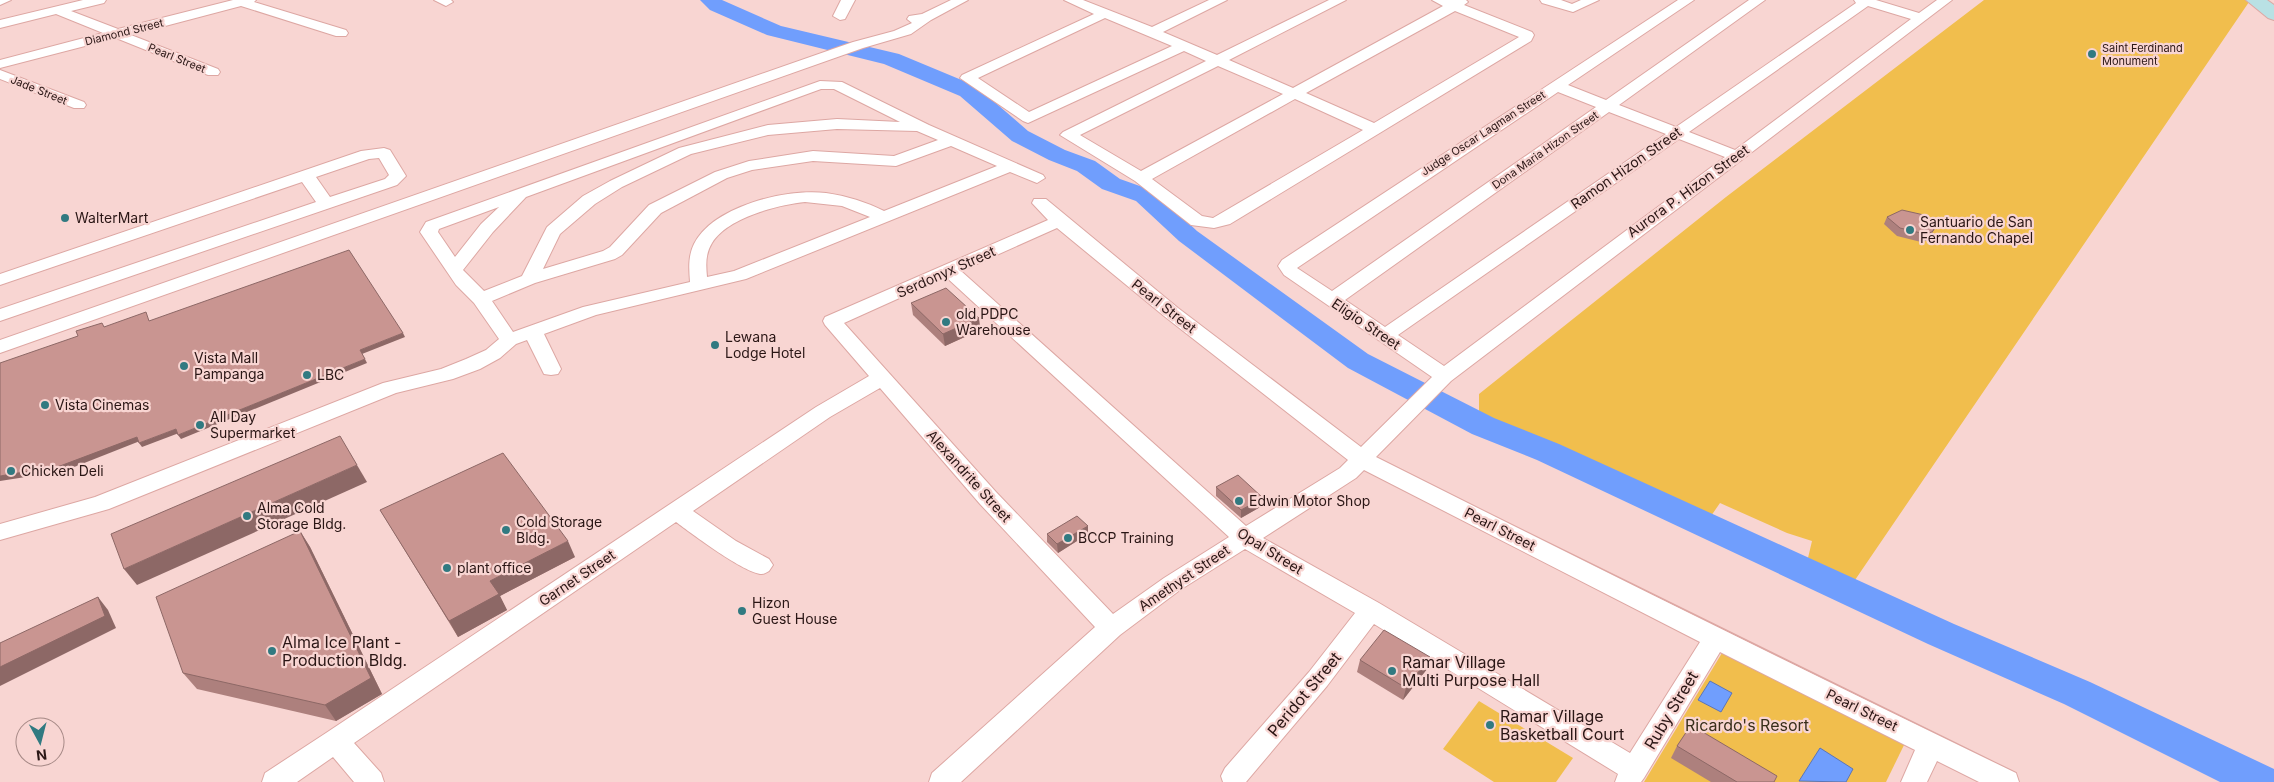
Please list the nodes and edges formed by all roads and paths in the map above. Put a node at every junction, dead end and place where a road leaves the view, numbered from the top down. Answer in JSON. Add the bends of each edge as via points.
{"nodes":[{"id":1,"x":4,"y":0,"type":"edge"},
{"id":2,"x":99,"y":0,"type":"edge"},
{"id":3,"x":848,"y":0,"type":"edge"},
{"id":4,"x":929,"y":0,"type":"edge"},
{"id":5,"x":961,"y":0,"type":"edge"},
{"id":6,"x":1220,"y":0,"type":"edge"},
{"id":7,"x":1339,"y":0,"type":"edge"},
{"id":8,"x":1438,"y":0,"type":"edge"},
{"id":9,"x":1547,"y":0,"type":"edge"},
{"id":10,"x":1592,"y":0,"type":"edge"},
{"id":11,"x":1687,"y":0,"type":"edge"},
{"id":12,"x":1758,"y":0,"type":"edge"},
{"id":13,"x":1945,"y":0,"type":"edge"},
{"id":14,"x":0,"y":1,"type":"edge"},
{"id":15,"x":245,"y":1,"type":"edge"},
{"id":16,"x":1081,"y":1,"type":"edge"},
{"id":17,"x":1866,"y":1,"type":"edge"},
{"id":18,"x":2260,"y":1,"type":"edge"},
{"id":19,"x":1459,"y":3,"type":"edge"},
{"id":20,"x":946,"y":8,"type":"junction"},
{"id":21,"x":57,"y":10,"type":"junction"},
{"id":22,"x":1106,"y":13,"type":"junction"},
{"id":23,"x":2274,"y":14,"type":"edge"},
{"id":24,"x":840,"y":16,"type":"dead end"},
{"id":25,"x":1921,"y":18,"type":"junction"},
{"id":26,"x":0,"y":24,"type":"edge"},
{"id":27,"x":1152,"y":32,"type":"junction"},
{"id":28,"x":341,"y":33,"type":"dead end"},
{"id":29,"x":118,"y":34,"type":"junction"},
{"id":30,"x":1183,"y":46,"type":"junction"},
{"id":31,"x":1219,"y":61,"type":"junction"},
{"id":32,"x":0,"y":64,"type":"edge"},
{"id":33,"x":213,"y":72,"type":"dead end"},
{"id":34,"x":0,"y":74,"type":"edge"},
{"id":35,"x":1556,"y":86,"type":"junction"},
{"id":36,"x":1295,"y":94,"type":"junction"},
{"id":37,"x":79,"y":106,"type":"dead end"},
{"id":38,"x":1608,"y":106,"type":"junction"},
{"id":39,"x":924,"y":128,"type":"junction"},
{"id":40,"x":1375,"y":129,"type":"junction"},
{"id":41,"x":1677,"y":132,"type":"junction"},
{"id":42,"x":672,"y":138,"type":"junction"},
{"id":43,"x":953,"y":140,"type":"junction"},
{"id":44,"x":685,"y":151,"type":"junction"},
{"id":45,"x":1737,"y":156,"type":"junction"},
{"id":46,"x":1009,"y":167,"type":"junction"},
{"id":47,"x":306,"y":175,"type":"junction"},
{"id":48,"x":1037,"y":178,"type":"dead end"},
{"id":49,"x":1140,"y":178,"type":"junction"},
{"id":50,"x":525,"y":192,"type":"junction"},
{"id":51,"x":1040,"y":203,"type":"dead end"},
{"id":52,"x":326,"y":204,"type":"junction"},
{"id":53,"x":883,"y":217,"type":"junction"},
{"id":54,"x":1059,"y":221,"type":"junction"},
{"id":55,"x":455,"y":269,"type":"junction"},
{"id":56,"x":950,"y":271,"type":"junction"},
{"id":57,"x":1290,"y":271,"type":"joint"},
{"id":58,"x":529,"y":279,"type":"junction"},
{"id":59,"x":0,"y":280,"type":"edge"},
{"id":60,"x":699,"y":286,"type":"junction"},
{"id":61,"x":481,"y":298,"type":"junction"},
{"id":62,"x":1332,"y":300,"type":"junction"},
{"id":63,"x":0,"y":315,"type":"edge"},
{"id":64,"x":832,"y":321,"type":"joint"},
{"id":65,"x":533,"y":332,"type":"junction"},
{"id":66,"x":1384,"y":336,"type":"junction"},
{"id":67,"x":509,"y":340,"type":"junction"},
{"id":68,"x":0,"y":347,"type":"edge"},
{"id":69,"x":551,"y":369,"type":"dead end"},
{"id":70,"x":881,"y":378,"type":"junction"},
{"id":71,"x":1439,"y":381,"type":"junction"},
{"id":72,"x":1362,"y":460,"type":"junction"},
{"id":73,"x":676,"y":511,"type":"junction"},
{"id":74,"x":0,"y":532,"type":"edge"},
{"id":75,"x":1244,"y":538,"type":"junction"},
{"id":76,"x":761,"y":565,"type":"dead end"},
{"id":77,"x":1371,"y":610,"type":"junction"},
{"id":78,"x":1111,"y":628,"type":"junction"},
{"id":79,"x":1714,"y":638,"type":"junction"},
{"id":80,"x":335,"y":741,"type":"junction"},
{"id":81,"x":1930,"y":743,"type":"junction"},
{"id":82,"x":1234,"y":776,"type":"dead end"},
{"id":83,"x":1631,"y":776,"type":"edge"},
{"id":84,"x":275,"y":782,"type":"edge"},
{"id":85,"x":371,"y":782,"type":"edge"},
{"id":86,"x":942,"y":782,"type":"edge"},
{"id":87,"x":1914,"y":782,"type":"edge"},
{"id":88,"x":2006,"y":782,"type":"edge"}],
"edges":[{"from":1,"to":14,"type":"street"},
{"from":2,"to":21,"type":"street"},
{"from":3,"to":24,"type":"street"},
{"from":4,"to":20,"type":"street"},
{"from":5,"to":20,"type":"street"},
{"from":6,"to":27,"type":"street"},
{"from":7,"to":31,"type":"street"},
{"from":8,"to":19,"type":"street"},
{"from":9,"to":10,"type":"street","via":[[1573,8]]},
{"from":11,"to":35,"type":"street","name":"Judge Oscar Lagman Street"},
{"from":12,"to":38,"type":"street","name":"Dona Maria Hizon Street"},
{"from":13,"to":25,"type":"street","name":"Aurora P. Hizon Street"},
{"from":15,"to":28,"type":"street"},
{"from":15,"to":29,"type":"street","name":"Diamond Street"},
{"from":16,"to":22,"type":"street"},
{"from":17,"to":25,"type":"street"},
{"from":17,"to":41,"type":"street","name":"Ramon Hizon Street"},
{"from":18,"to":23,"type":"street"},
{"from":19,"to":36,"type":"street"},
{"from":19,"to":40,"type":"street","via":[[1523,32],[1526,38]]},
{"from":20,"to":68,"type":"street","via":[[926,17],[920,24],[880,40]]},
{"from":21,"to":26,"type":"street"},
{"from":21,"to":29,"type":"street","name":"Pearl Street"},
{"from":22,"to":27,"type":"street"},
{"from":22,"to":30,"type":"street","via":[[966,78],[1028,118]]},
{"from":25,"to":45,"type":"street","name":"Aurora P. Hizon Street"},
{"from":27,"to":30,"type":"street"},
{"from":29,"to":32,"type":"street","name":"Diamond Street"},
{"from":29,"to":33,"type":"street","name":"Pearl Street"},
{"from":30,"to":31,"type":"street"},
{"from":31,"to":36,"type":"street"},
{"from":31,"to":49,"type":"street","via":[[1068,135]]},
{"from":34,"to":37,"type":"street","name":"Jade Street"},
{"from":35,"to":38,"type":"street"},
{"from":35,"to":57,"type":"street","name":"Judge Oscar Lagman Street","via":[[1288,264]]},
{"from":36,"to":40,"type":"street"},
{"from":36,"to":49,"type":"street"},
{"from":38,"to":41,"type":"street"},
{"from":38,"to":62,"type":"street","name":"Dona Maria Hizon Street"},
{"from":39,"to":42,"type":"street","via":[[831,84],[807,89]]},
{"from":39,"to":43,"type":"street"},
{"from":39,"to":44,"type":"street","via":[[845,124],[768,130]]},
{"from":40,"to":49,"type":"street","via":[[1214,223],[1197,221]]},
{"from":41,"to":45,"type":"street"},
{"from":41,"to":66,"type":"street","name":"Ramon Hizon Street"},
{"from":42,"to":44,"type":"street"},
{"from":42,"to":50,"type":"street"},
{"from":43,"to":46,"type":"street"},
{"from":43,"to":58,"type":"street","via":[[896,161],[813,156],[749,166],[721,175],[655,210],[609,255]]},
{"from":44,"to":58,"type":"street","via":[[616,184],[582,206],[553,232]]},
{"from":45,"to":71,"type":"street","name":"Aurora P. Hizon Street"},
{"from":46,"to":48,"type":"street"},
{"from":46,"to":53,"type":"street"},
{"from":47,"to":52,"type":"street"},
{"from":47,"to":52,"type":"street","via":[[375,152],[384,153],[398,176],[391,182]]},
{"from":47,"to":59,"type":"street"},
{"from":50,"to":55,"type":"street","via":[[487,228]]},
{"from":50,"to":55,"type":"street","via":[[439,222],[429,229]]},
{"from":51,"to":54,"type":"street","name":"Pearl Street"},
{"from":52,"to":63,"type":"street"},
{"from":53,"to":60,"type":"street","via":[[740,275]]},
{"from":53,"to":60,"type":"street","via":[[854,202],[832,198],[800,197],[758,206],[730,220],[702,244],[697,261]]},
{"from":54,"to":56,"type":"street","name":"Serdonyx Street"},
{"from":54,"to":72,"type":"street","name":"Pearl Street"},
{"from":55,"to":61,"type":"street","via":[[462,281]]},
{"from":56,"to":64,"type":"street","name":"Serdonyx Street"},
{"from":56,"to":75,"type":"street","name":"Opal Street"},
{"from":57,"to":62,"type":"street","name":"Eligio Street"},
{"from":58,"to":61,"type":"street"},
{"from":60,"to":65,"type":"street","via":[[590,311]]},
{"from":61,"to":67,"type":"street"},
{"from":62,"to":66,"type":"street","name":"Eligio Street"},
{"from":64,"to":70,"type":"street","name":"Alexandrite Street"},
{"from":65,"to":67,"type":"street"},
{"from":65,"to":69,"type":"street"},
{"from":66,"to":71,"type":"street","name":"Eligio Street"},
{"from":67,"to":74,"type":"street","via":[[493,354],[473,364],[390,388],[101,503]]},
{"from":70,"to":73,"type":"street","name":"Garnet Street","via":[[823,412]]},
{"from":70,"to":78,"type":"street","name":"Alexandrite Street","via":[[988,498]]},
{"from":71,"to":72,"type":"street","name":"Amethyst Street"},
{"from":72,"to":75,"type":"street","name":"Amethyst Street","via":[[1327,488]]},
{"from":72,"to":79,"type":"street","name":"Pearl Street"},
{"from":73,"to":76,"type":"street","via":[[728,547]]},
{"from":73,"to":80,"type":"street","name":"Garnet Street"},
{"from":75,"to":77,"type":"street","name":"Opal Street"},
{"from":75,"to":78,"type":"street","name":"Amethyst Street"},
{"from":77,"to":82,"type":"street","name":"Peridot Street","via":[[1318,679]]},
{"from":77,"to":83,"type":"street","name":"Opal Street"},
{"from":78,"to":86,"type":"street","name":"Amethyst Street"},
{"from":79,"to":81,"type":"street","name":"Pearl Street"},
{"from":79,"to":83,"type":"street","name":"Ruby Street"},
{"from":80,"to":84,"type":"street","name":"Garnet Street"},
{"from":80,"to":85,"type":"street"},
{"from":81,"to":87,"type":"street"},
{"from":81,"to":88,"type":"street","name":"Pearl Street"}]}
